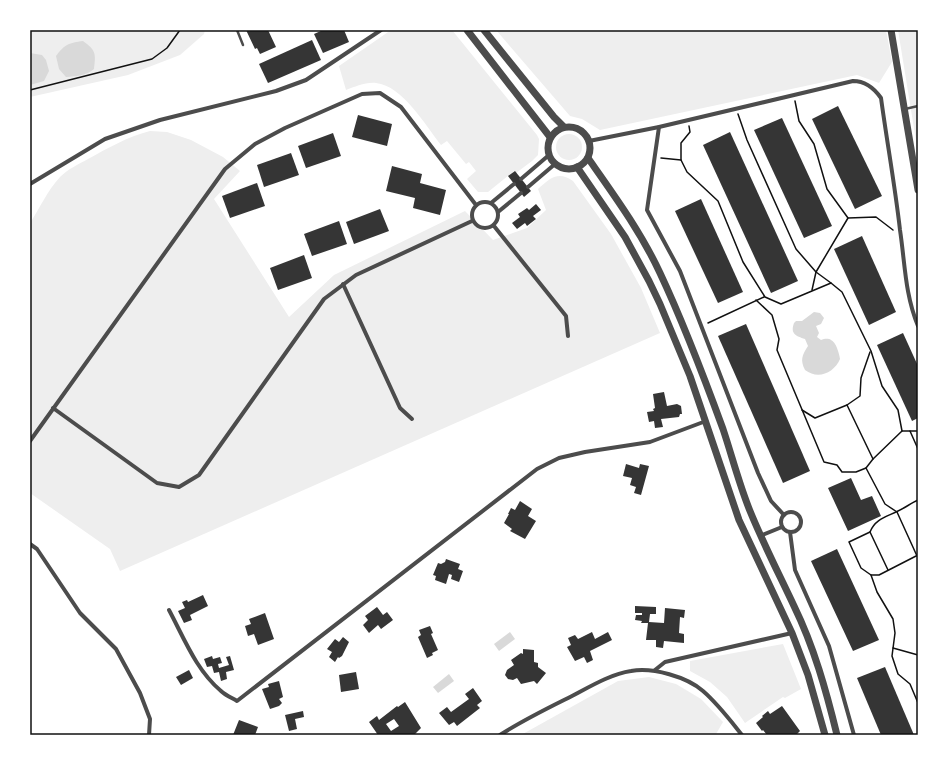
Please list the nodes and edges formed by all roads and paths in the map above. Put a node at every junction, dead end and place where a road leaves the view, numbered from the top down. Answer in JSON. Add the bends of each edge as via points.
{"nodes":[{"id":1,"x":180,"y":30,"type":"edge"},
{"id":2,"x":237,"y":30,"type":"edge"},
{"id":3,"x":382,"y":30,"type":"edge"},
{"id":4,"x":467,"y":30,"type":"edge"},
{"id":5,"x":484,"y":30,"type":"edge"},
{"id":6,"x":891,"y":30,"type":"edge"},
{"id":7,"x":243,"y":45,"type":"dead end"},
{"id":8,"x":30,"y":90,"type":"edge"},
{"id":9,"x":794,"y":95,"type":"junction"},
{"id":10,"x":918,"y":106,"type":"edge"},
{"id":11,"x":736,"y":109,"type":"junction"},
{"id":12,"x":905,"y":109,"type":"junction"},
{"id":13,"x":688,"y":120,"type":"junction"},
{"id":14,"x":564,"y":127,"type":"junction"},
{"id":15,"x":659,"y":127,"type":"junction"},
{"id":16,"x":550,"y":137,"type":"junction"},
{"id":17,"x":589,"y":141,"type":"junction"},
{"id":18,"x":549,"y":155,"type":"junction"},
{"id":19,"x":655,"y":157,"type":"junction"},
{"id":20,"x":588,"y":158,"type":"junction"},
{"id":21,"x":681,"y":160,"type":"junction"},
{"id":22,"x":555,"y":164,"type":"junction"},
{"id":23,"x":577,"y":167,"type":"junction"},
{"id":24,"x":521,"y":178,"type":"dead end"},
{"id":25,"x":30,"y":184,"type":"edge"},
{"id":26,"x":514,"y":184,"type":"dead end"},
{"id":27,"x":528,"y":187,"type":"dead end"},
{"id":28,"x":918,"y":190,"type":"edge"},
{"id":29,"x":521,"y":192,"type":"dead end"},
{"id":30,"x":491,"y":203,"type":"junction"},
{"id":31,"x":476,"y":205,"type":"junction"},
{"id":32,"x":498,"y":212,"type":"junction"},
{"id":33,"x":848,"y":218,"type":"junction"},
{"id":34,"x":472,"y":221,"type":"junction"},
{"id":35,"x":494,"y":226,"type":"junction"},
{"id":36,"x":900,"y":231,"type":"junction"},
{"id":37,"x":816,"y":272,"type":"junction"},
{"id":38,"x":831,"y":283,"type":"junction"},
{"id":39,"x":343,"y":284,"type":"junction"},
{"id":40,"x":812,"y":290,"type":"junction"},
{"id":41,"x":764,"y":297,"type":"junction"},
{"id":42,"x":756,"y":300,"type":"junction"},
{"id":43,"x":701,"y":326,"type":"junction"},
{"id":44,"x":918,"y":326,"type":"edge"},
{"id":45,"x":568,"y":336,"type":"dead end"},
{"id":46,"x":871,"y":351,"type":"junction"},
{"id":47,"x":847,"y":405,"type":"junction"},
{"id":48,"x":53,"y":408,"type":"junction"},
{"id":49,"x":802,"y":410,"type":"junction"},
{"id":50,"x":412,"y":419,"type":"dead end"},
{"id":51,"x":706,"y":421,"type":"junction"},
{"id":52,"x":902,"y":431,"type":"junction"},
{"id":53,"x":910,"y":431,"type":"junction"},
{"id":54,"x":918,"y":431,"type":"edge"},
{"id":55,"x":30,"y":441,"type":"edge"},
{"id":56,"x":918,"y":449,"type":"edge"},
{"id":57,"x":873,"y":459,"type":"junction"},
{"id":58,"x":866,"y":468,"type":"junction"},
{"id":59,"x":918,"y":500,"type":"edge"},
{"id":60,"x":897,"y":512,"type":"junction"},
{"id":61,"x":784,"y":515,"type":"junction"},
{"id":62,"x":782,"y":527,"type":"junction"},
{"id":63,"x":790,"y":532,"type":"junction"},
{"id":64,"x":870,"y":532,"type":"junction"},
{"id":65,"x":760,"y":536,"type":"junction"},
{"id":66,"x":30,"y":544,"type":"edge"},
{"id":67,"x":918,"y":556,"type":"edge"},
{"id":68,"x":888,"y":570,"type":"junction"},
{"id":69,"x":871,"y":575,"type":"junction"},
{"id":70,"x":169,"y":610,"type":"dead end"},
{"id":71,"x":792,"y":633,"type":"junction"},
{"id":72,"x":893,"y":648,"type":"junction"},
{"id":73,"x":918,"y":655,"type":"edge"},
{"id":74,"x":655,"y":670,"type":"junction"},
{"id":75,"x":918,"y":703,"type":"edge"},
{"id":76,"x":149,"y":735,"type":"edge"},
{"id":77,"x":500,"y":735,"type":"edge"},
{"id":78,"x":742,"y":735,"type":"edge"},
{"id":79,"x":825,"y":735,"type":"edge"},
{"id":80,"x":837,"y":735,"type":"edge"},
{"id":81,"x":854,"y":735,"type":"edge"}],
"edges":[{"from":1,"to":8,"type":"path","via":[[167,48],[152,59]]},
{"from":2,"to":7,"type":"lane"},
{"from":3,"to":25,"type":"street","via":[[306,80],[276,91],[160,120],[105,139]]},
{"from":4,"to":16,"type":"street"},
{"from":5,"to":14,"type":"street"},
{"from":6,"to":12,"type":"street"},
{"from":9,"to":11,"type":"street"},
{"from":9,"to":33,"type":"path","via":[[799,121],[814,144],[826,189]]},
{"from":9,"to":36,"type":"street","via":[[853,81],[860,81],[875,90],[881,98]]},
{"from":10,"to":12,"type":"lane"},
{"from":11,"to":13,"type":"street"},
{"from":11,"to":37,"type":"path","via":[[747,140],[796,249]]},
{"from":12,"to":28,"type":"street"},
{"from":13,"to":15,"type":"street"},
{"from":13,"to":21,"type":"path","via":[[690,132],[681,143]]},
{"from":14,"to":16,"type":"street"},
{"from":14,"to":17,"type":"street","via":[[571,126],[582,131]]},
{"from":15,"to":17,"type":"street"},
{"from":15,"to":19,"type":"street"},
{"from":16,"to":18,"type":"street"},
{"from":17,"to":20,"type":"street"},
{"from":18,"to":22,"type":"street"},
{"from":18,"to":24,"type":"street"},
{"from":19,"to":21,"type":"path"},
{"from":19,"to":43,"type":"street","via":[[647,210],[680,271]]},
{"from":20,"to":23,"type":"street"},
{"from":20,"to":65,"type":"street","via":[[626,212],[660,272],[697,359]]},
{"from":21,"to":41,"type":"path","via":[[687,172],[718,201],[743,262]]},
{"from":22,"to":23,"type":"street","via":[[565,168]]},
{"from":22,"to":27,"type":"street"},
{"from":23,"to":51,"type":"street","via":[[622,231],[649,280]]},
{"from":26,"to":30,"type":"street"},
{"from":29,"to":32,"type":"street"},
{"from":30,"to":31,"type":"street","via":[[480,202]]},
{"from":30,"to":32,"type":"street"},
{"from":31,"to":34,"type":"street","via":[[471,213]]},
{"from":31,"to":48,"type":"street","via":[[401,107],[380,93],[362,94],[285,128],[255,144],[225,169]]},
{"from":32,"to":35,"type":"street"},
{"from":33,"to":36,"type":"path","via":[[876,217],[891,230]]},
{"from":33,"to":37,"type":"path"},
{"from":34,"to":35,"type":"street","via":[[478,227],[486,229]]},
{"from":34,"to":39,"type":"street","via":[[356,275]]},
{"from":35,"to":45,"type":"street","via":[[566,316]]},
{"from":36,"to":44,"type":"street","via":[[907,292]]},
{"from":37,"to":38,"type":"path"},
{"from":37,"to":40,"type":"path"},
{"from":38,"to":40,"type":"path"},
{"from":38,"to":46,"type":"path","via":[[842,292]]},
{"from":39,"to":48,"type":"street","via":[[324,299],[199,476],[179,487],[157,483]]},
{"from":39,"to":50,"type":"street","via":[[400,408]]},
{"from":40,"to":41,"type":"path","via":[[780,304]]},
{"from":41,"to":42,"type":"path"},
{"from":42,"to":43,"type":"path"},
{"from":42,"to":49,"type":"path","via":[[772,315],[779,339],[777,350]]},
{"from":43,"to":61,"type":"street","via":[[758,473],[771,501]]},
{"from":46,"to":47,"type":"path","via":[[861,378],[860,396]]},
{"from":46,"to":52,"type":"path","via":[[882,386],[898,410]]},
{"from":47,"to":49,"type":"path","via":[[815,418]]},
{"from":47,"to":57,"type":"path"},
{"from":48,"to":55,"type":"street"},
{"from":49,"to":58,"type":"path","via":[[824,462],[837,465],[842,472],[856,472]]},
{"from":51,"to":70,"type":"street","via":[[650,442],[559,458],[537,469],[237,700],[222,692],[210,680],[195,659]]},
{"from":51,"to":71,"type":"street","via":[[739,520]]},
{"from":52,"to":53,"type":"path"},
{"from":52,"to":57,"type":"path"},
{"from":53,"to":54,"type":"path"},
{"from":53,"to":56,"type":"path"},
{"from":57,"to":58,"type":"path"},
{"from":58,"to":60,"type":"path","via":[[885,504]]},
{"from":59,"to":60,"type":"path"},
{"from":60,"to":64,"type":"path","via":[[873,525]]},
{"from":60,"to":67,"type":"path"},
{"from":61,"to":62,"type":"street"},
{"from":61,"to":63,"type":"street","via":[[793,512],[800,518],[799,528]]},
{"from":62,"to":63,"type":"street"},
{"from":62,"to":65,"type":"street"},
{"from":63,"to":81,"type":"street","via":[[795,570],[830,646]]},
{"from":64,"to":68,"type":"path"},
{"from":64,"to":69,"type":"path","via":[[849,542],[861,568]]},
{"from":65,"to":80,"type":"street","via":[[795,606],[809,642],[825,684]]},
{"from":66,"to":76,"type":"street","via":[[37,549],[80,613],[116,649],[148,712]]},
{"from":67,"to":68,"type":"path"},
{"from":68,"to":69,"type":"path","via":[[879,575]]},
{"from":69,"to":72,"type":"path","via":[[877,592],[893,619]]},
{"from":71,"to":74,"type":"street","via":[[665,662]]},
{"from":71,"to":79,"type":"street","via":[[808,675]]},
{"from":72,"to":73,"type":"path"},
{"from":72,"to":75,"type":"path","via":[[892,656],[898,674],[910,684]]},
{"from":74,"to":77,"type":"street","via":[[632,670],[604,680]]},
{"from":74,"to":78,"type":"street","via":[[676,676],[702,690]]}]}
